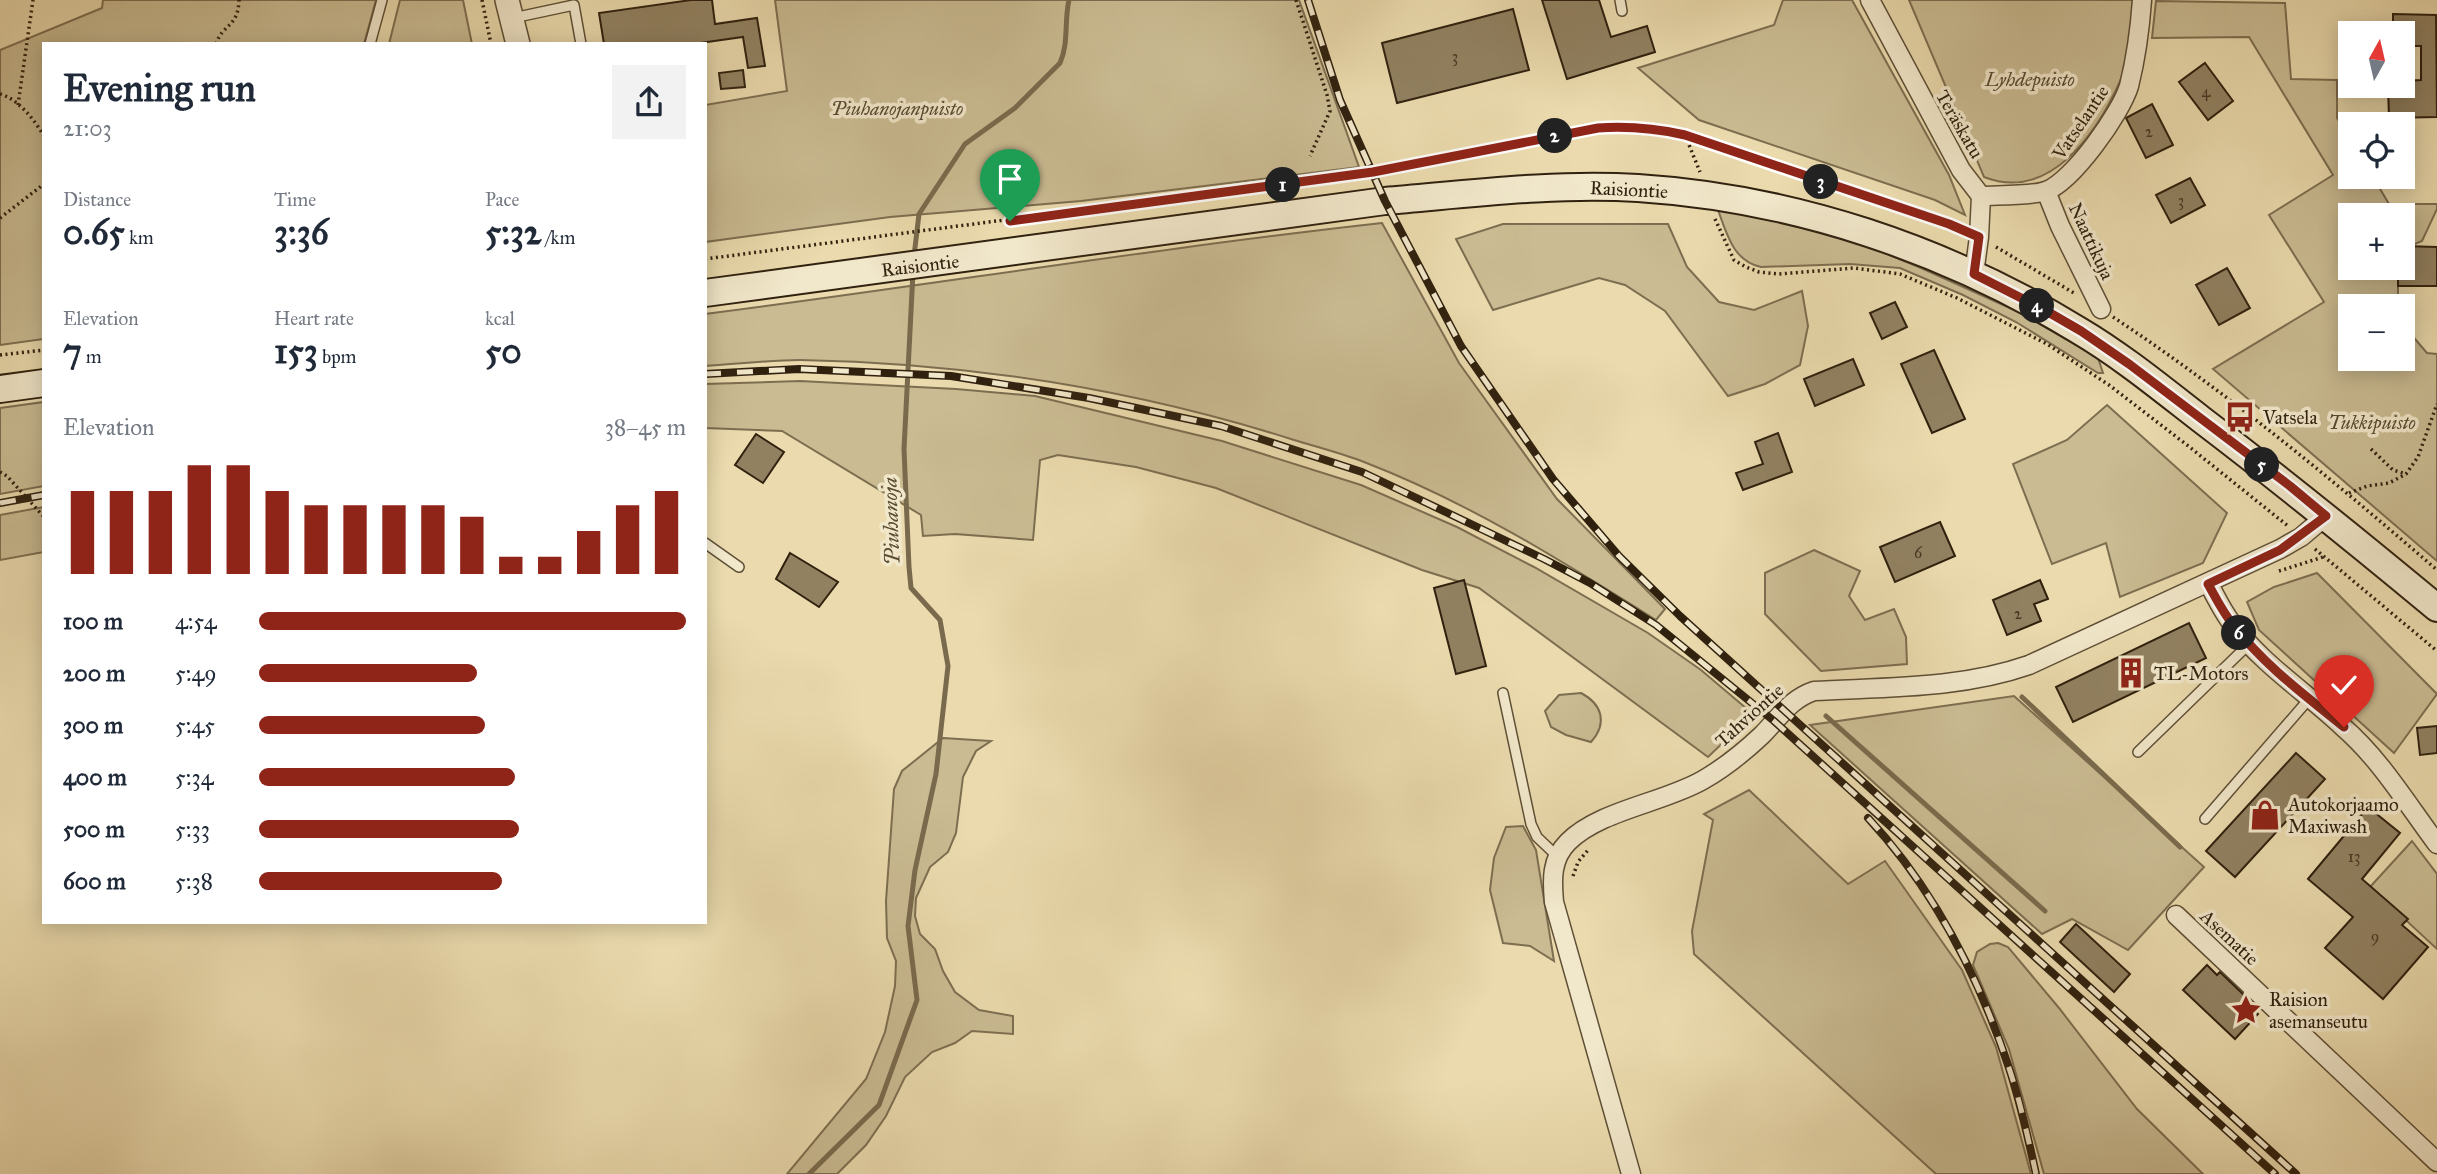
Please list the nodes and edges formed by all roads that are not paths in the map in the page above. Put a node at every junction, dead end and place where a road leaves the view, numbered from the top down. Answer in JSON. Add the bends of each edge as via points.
{"nodes":[{"id":1,"x":382,"y":0,"type":"edge"},
{"id":2,"x":1620,"y":0,"type":"edge"},
{"id":3,"x":1870,"y":0,"type":"edge"},
{"id":4,"x":2142,"y":0,"type":"edge"},
{"id":5,"x":510,"y":9,"type":"edge"},
{"id":6,"x":1622,"y":11,"type":"dead end"},
{"id":7,"x":371,"y":42,"type":"edge"},
{"id":8,"x":518,"y":42,"type":"edge"},
{"id":9,"x":582,"y":42,"type":"edge"},
{"id":10,"x":2046,"y":191,"type":"junction"},
{"id":11,"x":1981,"y":196,"type":"junction"},
{"id":12,"x":1974,"y":274,"type":"junction"},
{"id":13,"x":707,"y":293,"type":"edge"},
{"id":14,"x":2101,"y":309,"type":"road end"},
{"id":15,"x":42,"y":383,"type":"edge"},
{"id":16,"x":0,"y":389,"type":"edge"},
{"id":17,"x":2326,"y":516,"type":"junction"},
{"id":18,"x":707,"y":544,"type":"edge"},
{"id":19,"x":739,"y":567,"type":"dead end"},
{"id":20,"x":2208,"y":584,"type":"junction"},
{"id":21,"x":2437,"y":608,"type":"edge"},
{"id":22,"x":2249,"y":644,"type":"junction"},
{"id":23,"x":1503,"y":694,"type":"dead end"},
{"id":24,"x":2309,"y":699,"type":"junction"},
{"id":25,"x":2138,"y":752,"type":"dead end"},
{"id":26,"x":2205,"y":819,"type":"dead end"},
{"id":27,"x":2437,"y":844,"type":"edge"},
{"id":28,"x":1557,"y":856,"type":"junction"},
{"id":29,"x":2176,"y":915,"type":"dead end"},
{"id":30,"x":2437,"y":1162,"type":"edge"},
{"id":31,"x":1631,"y":1174,"type":"edge"}],
"edges":[{"from":1,"to":7,"type":"lane"},
{"from":2,"to":6,"type":"lane"},
{"from":3,"to":11,"type":"street","name":"Teräskatu","via":[[1961,170]]},
{"from":4,"to":10,"type":"street","name":"Vatselantie","via":[[2121,104],[2084,159]]},
{"from":5,"to":8,"type":"street"},
{"from":5,"to":9,"type":"lane","via":[[575,5]]},
{"from":10,"to":11,"type":"street"},
{"from":10,"to":14,"type":"street","name":"Naattikuja"},
{"from":11,"to":12,"type":"street"},
{"from":12,"to":13,"type":"main road","name":"Raisiontie","via":[[1805,214],[1681,192],[1588,187],[1385,201]]},
{"from":12,"to":17,"type":"main road","name":"Raisiontie","via":[[2043,309],[2120,358]]},
{"from":15,"to":16,"type":"main road"},
{"from":17,"to":20,"type":"street","name":"Tahviontie","via":[[2280,550]]},
{"from":17,"to":21,"type":"main road","name":"Raisiontie"},
{"from":18,"to":19,"type":"lane"},
{"from":20,"to":22,"type":"street"},
{"from":20,"to":28,"type":"street","name":"Tahviontie","via":[[2005,674],[1975,681],[1805,694],[1739,756],[1701,781],[1593,825]]},
{"from":22,"to":24,"type":"street"},
{"from":22,"to":25,"type":"lane"},
{"from":23,"to":28,"type":"lane","via":[[1531,824],[1537,837]]},
{"from":24,"to":26,"type":"lane"},
{"from":24,"to":27,"type":"street","via":[[2368,752]]},
{"from":28,"to":31,"type":"street","via":[[1554,902]]},
{"from":29,"to":30,"type":"street","name":"Asematie"}]}
